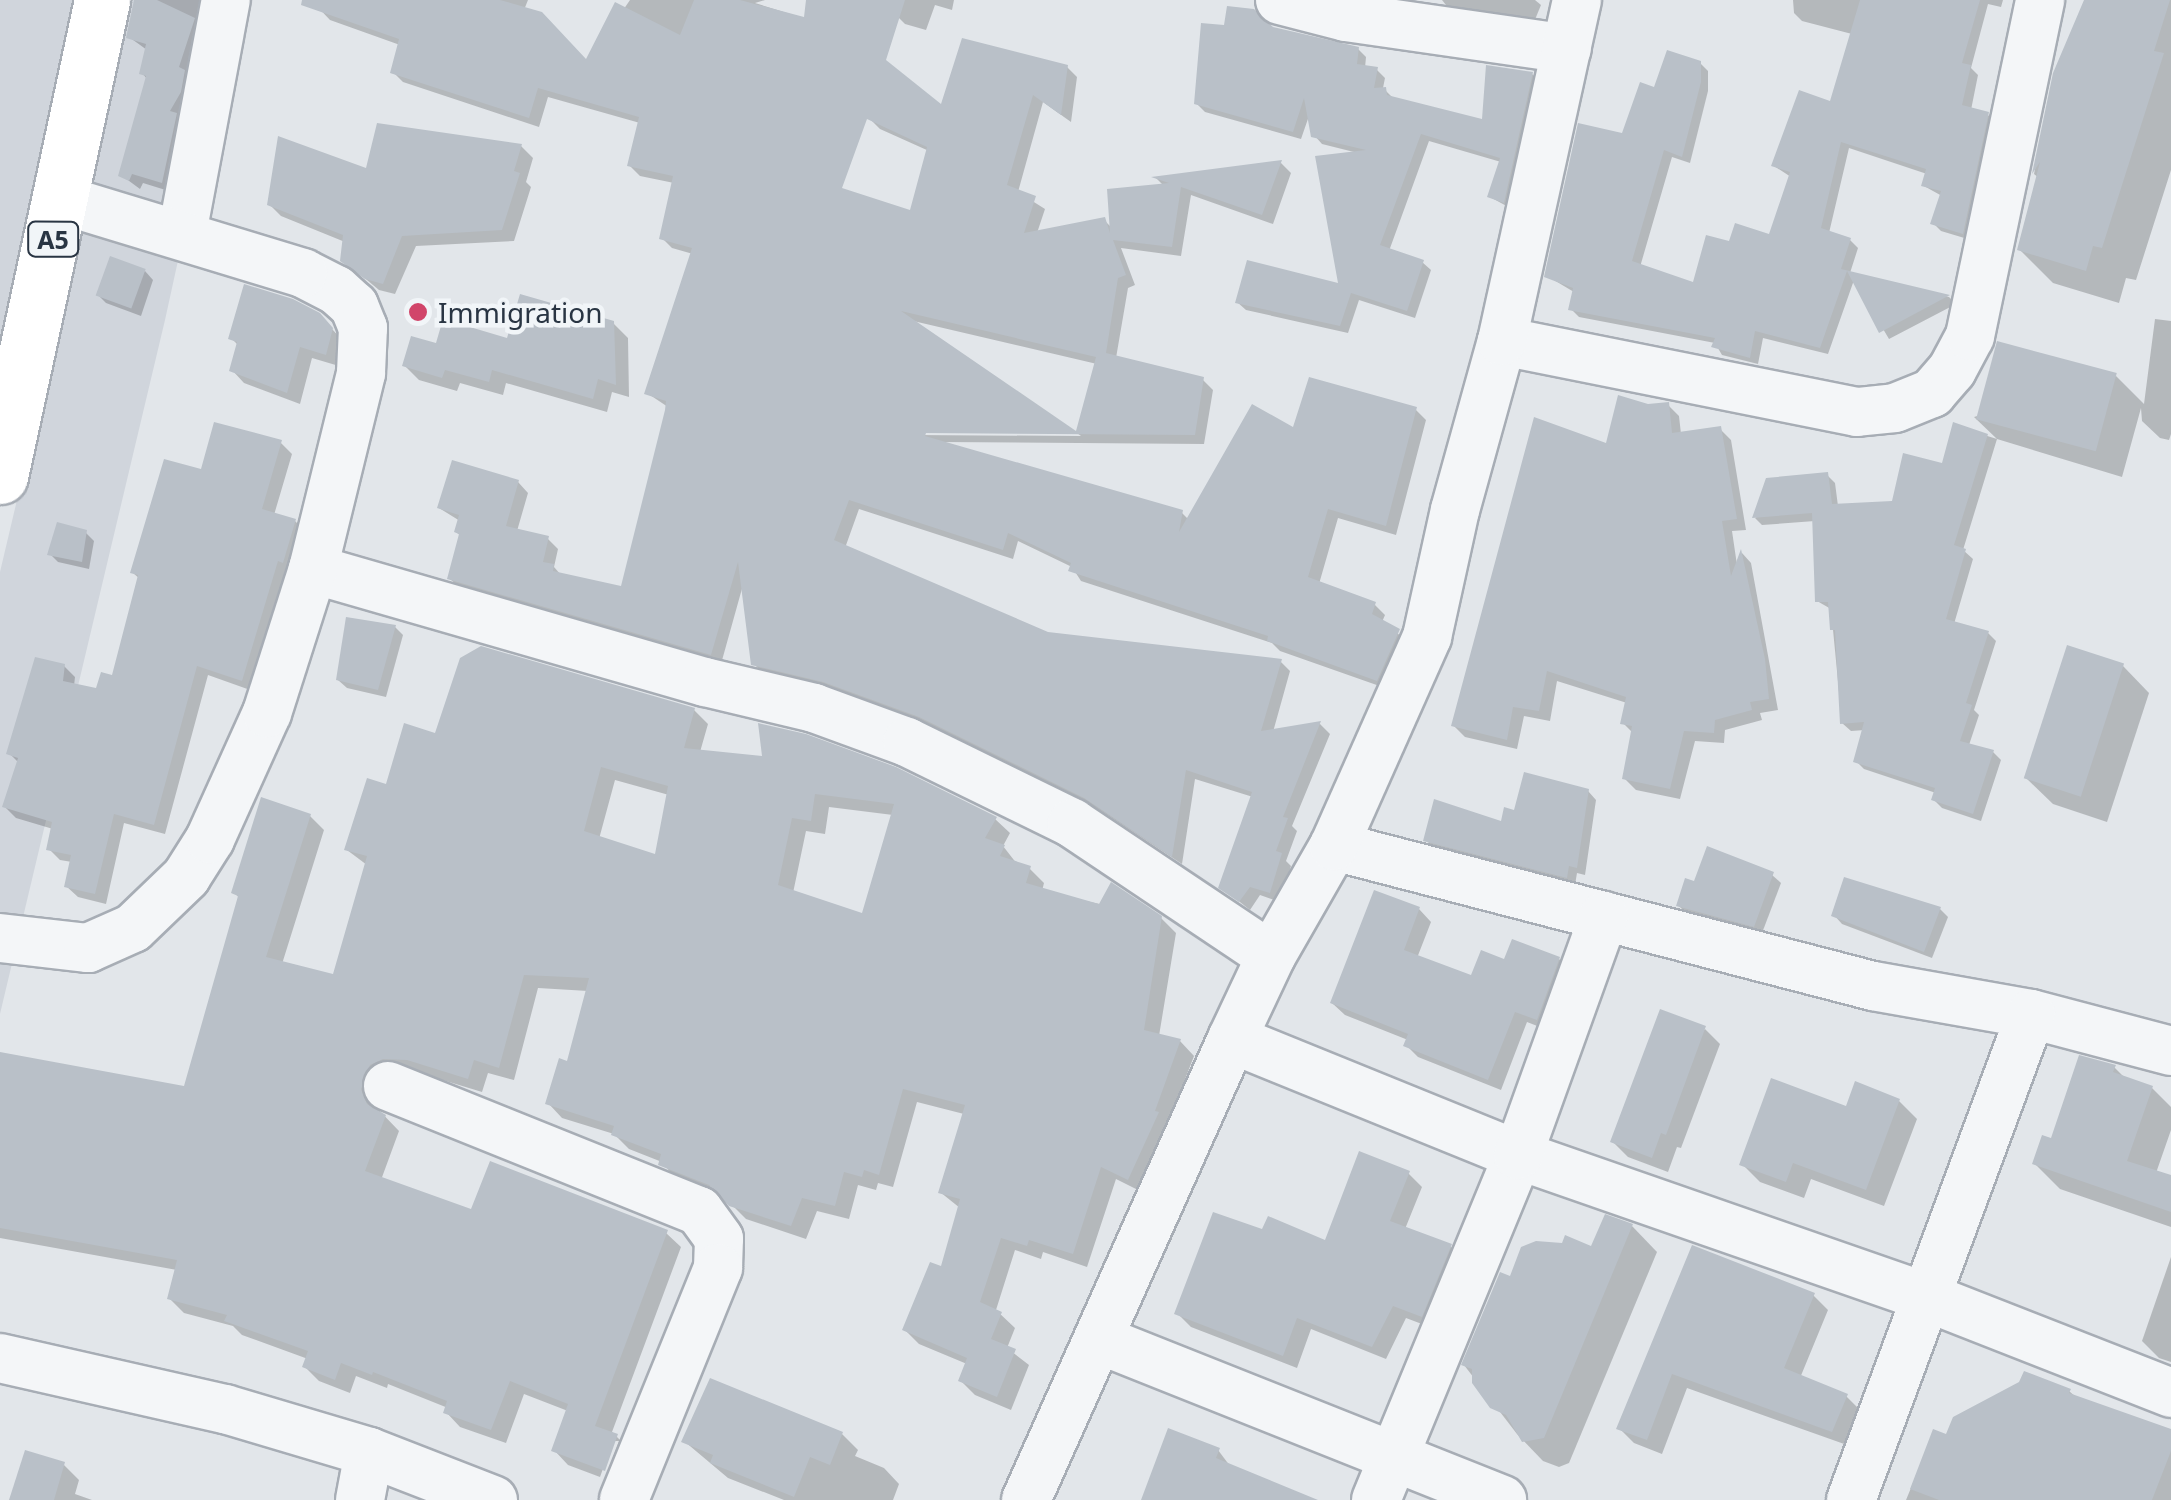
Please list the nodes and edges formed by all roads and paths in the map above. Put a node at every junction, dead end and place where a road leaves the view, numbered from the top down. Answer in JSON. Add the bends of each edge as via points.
{"nodes":[{"id":1,"x":102,"y":0,"type":"edge"},
{"id":2,"x":226,"y":0,"type":"edge"},
{"id":3,"x":1280,"y":0,"type":"edge"},
{"id":4,"x":1577,"y":0,"type":"edge"},
{"id":5,"x":2040,"y":0,"type":"edge"},
{"id":6,"x":1567,"y":48,"type":"junction"},
{"id":7,"x":62,"y":200,"type":"junction"},
{"id":8,"x":182,"y":234,"type":"junction"},
{"id":9,"x":1502,"y":342,"type":"junction"},
{"id":10,"x":0,"y":476,"type":"edge"},
{"id":11,"x":312,"y":569,"type":"junction"},
{"id":12,"x":1334,"y":846,"type":"junction"},
{"id":13,"x":1604,"y":916,"type":"junction"},
{"id":14,"x":0,"y":938,"type":"edge"},
{"id":15,"x":1271,"y":956,"type":"junction"},
{"id":16,"x":2032,"y":1014,"type":"junction"},
{"id":17,"x":1232,"y":1038,"type":"junction"},
{"id":18,"x":2171,"y":1051,"type":"edge"},
{"id":19,"x":388,"y":1086,"type":"dead end"},
{"id":20,"x":1518,"y":1155,"type":"junction"},
{"id":21,"x":1929,"y":1298,"type":"junction"},
{"id":22,"x":1098,"y":1339,"type":"junction"},
{"id":23,"x":0,"y":1358,"type":"edge"},
{"id":24,"x":2171,"y":1393,"type":"edge"},
{"id":25,"x":369,"y":1452,"type":"junction"},
{"id":26,"x":1385,"y":1479,"type":"edge"},
{"id":27,"x":360,"y":1500,"type":"edge"},
{"id":28,"x":493,"y":1500,"type":"edge"},
{"id":29,"x":624,"y":1500,"type":"edge"},
{"id":30,"x":1026,"y":1500,"type":"edge"},
{"id":31,"x":1502,"y":1500,"type":"edge"},
{"id":32,"x":1851,"y":1500,"type":"edge"}],
"edges":[{"from":1,"to":7,"type":"highway","number":"A5"},
{"from":2,"to":8,"type":"street"},
{"from":3,"to":6,"type":"street","via":[[1346,17]]},
{"from":4,"to":6,"type":"street"},
{"from":5,"to":9,"type":"street","via":[[1970,336],[1932,392],[1895,408],[1857,412]]},
{"from":6,"to":9,"type":"street"},
{"from":7,"to":8,"type":"street"},
{"from":7,"to":10,"type":"highway","number":"A5"},
{"from":8,"to":11,"type":"street","via":[[303,273],[354,306],[362,328],[361,372]]},
{"from":9,"to":12,"type":"street","via":[[1426,636]]},
{"from":11,"to":14,"type":"street","via":[[267,713],[186,877],[133,928],[88,948]]},
{"from":11,"to":15,"type":"street","via":[[814,708],[907,742],[1072,823]]},
{"from":12,"to":13,"type":"street"},
{"from":12,"to":15,"type":"street"},
{"from":13,"to":16,"type":"street","via":[[1873,986]]},
{"from":13,"to":20,"type":"street"},
{"from":15,"to":17,"type":"street"},
{"from":16,"to":18,"type":"street"},
{"from":16,"to":21,"type":"street"},
{"from":17,"to":20,"type":"street"},
{"from":17,"to":22,"type":"street"},
{"from":19,"to":29,"type":"street","via":[[699,1211],[719,1240],[718,1268]]},
{"from":20,"to":21,"type":"street"},
{"from":20,"to":26,"type":"street"},
{"from":21,"to":24,"type":"street"},
{"from":21,"to":32,"type":"street"},
{"from":22,"to":26,"type":"street"},
{"from":22,"to":30,"type":"street"},
{"from":23,"to":25,"type":"street","via":[[225,1409]]},
{"from":25,"to":27,"type":"street"},
{"from":25,"to":28,"type":"street"},
{"from":26,"to":31,"type":"street"}]}
